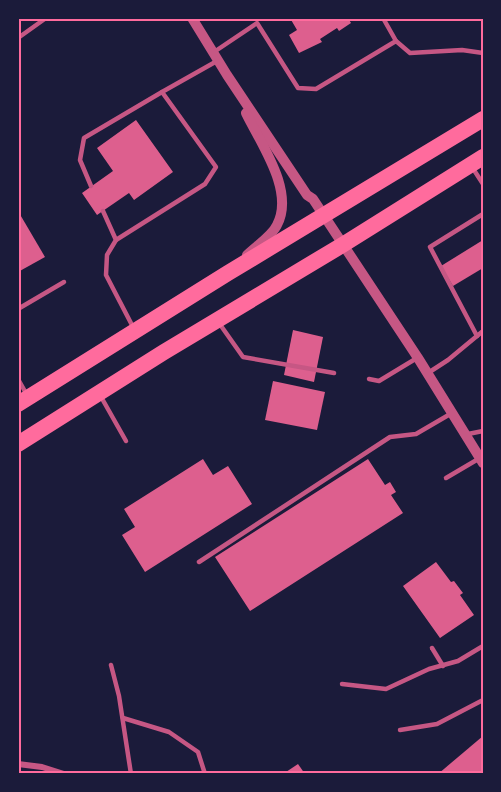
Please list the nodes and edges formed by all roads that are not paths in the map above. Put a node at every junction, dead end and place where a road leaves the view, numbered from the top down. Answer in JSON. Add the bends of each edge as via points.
{"nodes":[{"id":1,"x":45,"y":18,"type":"edge"},
{"id":2,"x":192,"y":18,"type":"edge"},
{"id":3,"x":260,"y":18,"type":"edge"},
{"id":4,"x":383,"y":18,"type":"edge"},
{"id":5,"x":257,"y":23,"type":"junction"},
{"id":6,"x":18,"y":38,"type":"edge"},
{"id":7,"x":396,"y":41,"type":"junction"},
{"id":8,"x":483,"y":53,"type":"edge"},
{"id":9,"x":217,"y":56,"type":"junction"},
{"id":10,"x":227,"y":75,"type":"junction"},
{"id":11,"x":162,"y":92,"type":"junction"},
{"id":12,"x":483,"y":119,"type":"edge"},
{"id":13,"x":477,"y":160,"type":"edge"},
{"id":14,"x":483,"y":184,"type":"edge"},
{"id":15,"x":91,"y":186,"type":"dead end"},
{"id":16,"x":103,"y":211,"type":"dead end"},
{"id":17,"x":483,"y":214,"type":"edge"},
{"id":18,"x":324,"y":215,"type":"junction"},
{"id":19,"x":116,"y":240,"type":"junction"},
{"id":20,"x":344,"y":244,"type":"junction"},
{"id":21,"x":228,"y":273,"type":"junction"},
{"id":22,"x":64,"y":282,"type":"dead end"},
{"id":23,"x":18,"y":309,"type":"edge"},
{"id":24,"x":218,"y":321,"type":"junction"},
{"id":25,"x":136,"y":332,"type":"junction"},
{"id":26,"x":483,"y":332,"type":"edge"},
{"id":27,"x":477,"y":336,"type":"junction"},
{"id":28,"x":418,"y":358,"type":"junction"},
{"id":29,"x":334,"y":373,"type":"dead end"},
{"id":30,"x":427,"y":373,"type":"junction"},
{"id":31,"x":18,"y":379,"type":"edge"},
{"id":32,"x":369,"y":379,"type":"dead end"},
{"id":33,"x":99,"y":393,"type":"junction"},
{"id":34,"x":23,"y":400,"type":"edge"},
{"id":35,"x":452,"y":413,"type":"junction"},
{"id":36,"x":483,"y":431,"type":"edge"},
{"id":37,"x":465,"y":434,"type":"junction"},
{"id":38,"x":126,"y":441,"type":"dead end"},
{"id":39,"x":18,"y":444,"type":"edge"},
{"id":40,"x":482,"y":460,"type":"edge"},
{"id":41,"x":446,"y":478,"type":"dead end"},
{"id":42,"x":199,"y":562,"type":"dead end"},
{"id":43,"x":483,"y":646,"type":"edge"},
{"id":44,"x":432,"y":648,"type":"dead end"},
{"id":45,"x":111,"y":665,"type":"dead end"},
{"id":46,"x":444,"y":666,"type":"junction"},
{"id":47,"x":342,"y":684,"type":"dead end"},
{"id":48,"x":483,"y":700,"type":"edge"},
{"id":49,"x":123,"y":718,"type":"junction"},
{"id":50,"x":400,"y":730,"type":"dead end"},
{"id":51,"x":18,"y":764,"type":"edge"},
{"id":52,"x":64,"y":774,"type":"edge"},
{"id":53,"x":131,"y":774,"type":"edge"},
{"id":54,"x":206,"y":774,"type":"edge"}],
"edges":[{"from":1,"to":6,"type":"lane"},
{"from":2,"to":9,"type":"street"},
{"from":3,"to":5,"type":"lane"},
{"from":4,"to":7,"type":"lane"},
{"from":5,"to":7,"type":"lane","via":[[298,88],[316,89]]},
{"from":5,"to":9,"type":"lane"},
{"from":7,"to":8,"type":"lane","via":[[410,53]]},
{"from":9,"to":10,"type":"street"},
{"from":9,"to":11,"type":"lane"},
{"from":10,"to":18,"type":"street"},
{"from":10,"to":21,"type":"street","via":[[280,183],[284,199],[276,228]]},
{"from":11,"to":15,"type":"lane","via":[[84,138],[80,160]]},
{"from":11,"to":19,"type":"lane","via":[[216,167],[205,184]]},
{"from":12,"to":18,"type":"highway"},
{"from":13,"to":14,"type":"lane"},
{"from":13,"to":20,"type":"highway"},
{"from":16,"to":19,"type":"lane"},
{"from":17,"to":27,"type":"lane","via":[[430,247]]},
{"from":18,"to":20,"type":"street"},
{"from":18,"to":21,"type":"highway"},
{"from":19,"to":25,"type":"lane","via":[[106,255],[106,275]]},
{"from":20,"to":24,"type":"highway"},
{"from":20,"to":28,"type":"street"},
{"from":21,"to":25,"type":"highway"},
{"from":22,"to":23,"type":"lane"},
{"from":24,"to":29,"type":"lane","via":[[243,357]]},
{"from":24,"to":33,"type":"highway"},
{"from":25,"to":34,"type":"highway"},
{"from":26,"to":27,"type":"lane"},
{"from":27,"to":30,"type":"lane"},
{"from":28,"to":30,"type":"street"},
{"from":28,"to":32,"type":"lane","via":[[379,381]]},
{"from":30,"to":35,"type":"street"},
{"from":31,"to":34,"type":"lane"},
{"from":33,"to":38,"type":"lane"},
{"from":33,"to":39,"type":"highway"},
{"from":35,"to":37,"type":"street"},
{"from":35,"to":42,"type":"lane","via":[[416,434],[390,437]]},
{"from":36,"to":37,"type":"lane"},
{"from":37,"to":40,"type":"street"},
{"from":40,"to":41,"type":"lane"},
{"from":43,"to":46,"type":"lane"},
{"from":44,"to":46,"type":"lane"},
{"from":45,"to":49,"type":"lane"},
{"from":46,"to":47,"type":"lane","via":[[386,689]]},
{"from":48,"to":50,"type":"lane","via":[[437,724]]},
{"from":49,"to":53,"type":"lane"},
{"from":49,"to":54,"type":"lane","via":[[169,732],[198,752]]},
{"from":51,"to":52,"type":"street"}]}
